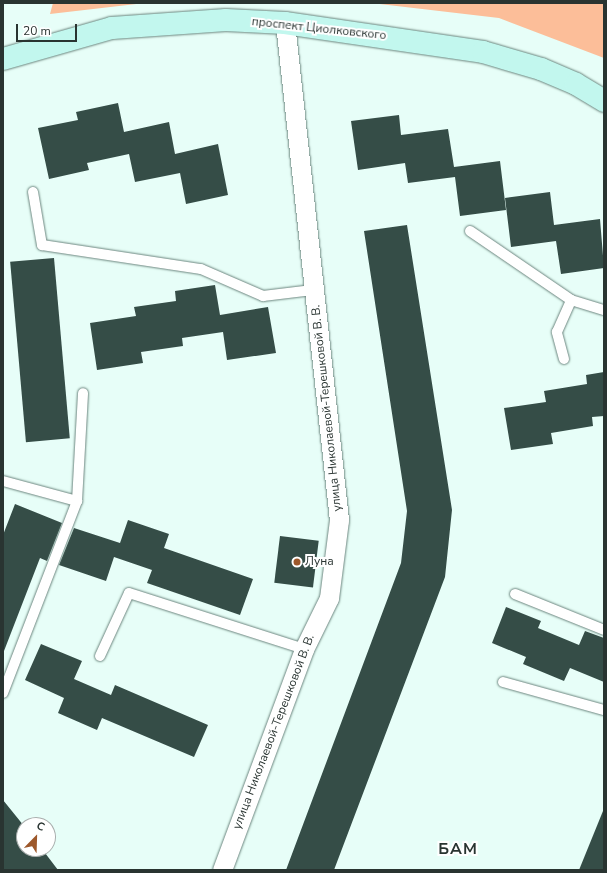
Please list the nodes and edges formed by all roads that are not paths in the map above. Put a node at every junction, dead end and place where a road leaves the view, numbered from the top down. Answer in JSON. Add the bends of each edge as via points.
{"nodes":[{"id":1,"x":285,"y":23,"type":"junction"},
{"id":2,"x":3,"y":59,"type":"edge"},
{"id":3,"x":604,"y":101,"type":"edge"},
{"id":4,"x":33,"y":192,"type":"dead end"},
{"id":5,"x":470,"y":231,"type":"dead end"},
{"id":6,"x":313,"y":290,"type":"junction"},
{"id":7,"x":571,"y":300,"type":"junction"},
{"id":8,"x":604,"y":310,"type":"edge"},
{"id":9,"x":564,"y":359,"type":"dead end"},
{"id":10,"x":84,"y":393,"type":"dead end"},
{"id":11,"x":3,"y":481,"type":"edge"},
{"id":12,"x":77,"y":501,"type":"junction"},
{"id":13,"x":515,"y":594,"type":"dead end"},
{"id":14,"x":604,"y":630,"type":"edge"},
{"id":15,"x":304,"y":649,"type":"junction"},
{"id":16,"x":100,"y":656,"type":"dead end"},
{"id":17,"x":503,"y":682,"type":"dead end"},
{"id":18,"x":3,"y":692,"type":"edge"},
{"id":19,"x":604,"y":710,"type":"edge"},
{"id":20,"x":222,"y":870,"type":"edge"}],
"edges":[{"from":1,"to":2,"type":"main road","name":"проспект Циолковского","via":[[226,20],[112,28]]},
{"from":1,"to":3,"type":"main road","name":"проспект Циолковского","via":[[483,52],[541,68],[576,84]]},
{"from":1,"to":6,"type":"street","name":"улица Николаевой-Терешковой В. В."},
{"from":4,"to":6,"type":"lane","via":[[42,245],[201,269],[263,296]]},
{"from":5,"to":7,"type":"lane"},
{"from":6,"to":15,"type":"street","name":"улица Николаевой-Терешковой В. В.","via":[[339,520],[329,598]]},
{"from":7,"to":8,"type":"lane"},
{"from":7,"to":9,"type":"lane","via":[[557,332]]},
{"from":10,"to":12,"type":"lane"},
{"from":11,"to":12,"type":"lane"},
{"from":12,"to":18,"type":"lane"},
{"from":13,"to":14,"type":"lane"},
{"from":15,"to":16,"type":"lane","via":[[129,594]]},
{"from":15,"to":20,"type":"street","name":"улица Николаевой-Терешковой В. В."},
{"from":17,"to":19,"type":"lane"}]}
